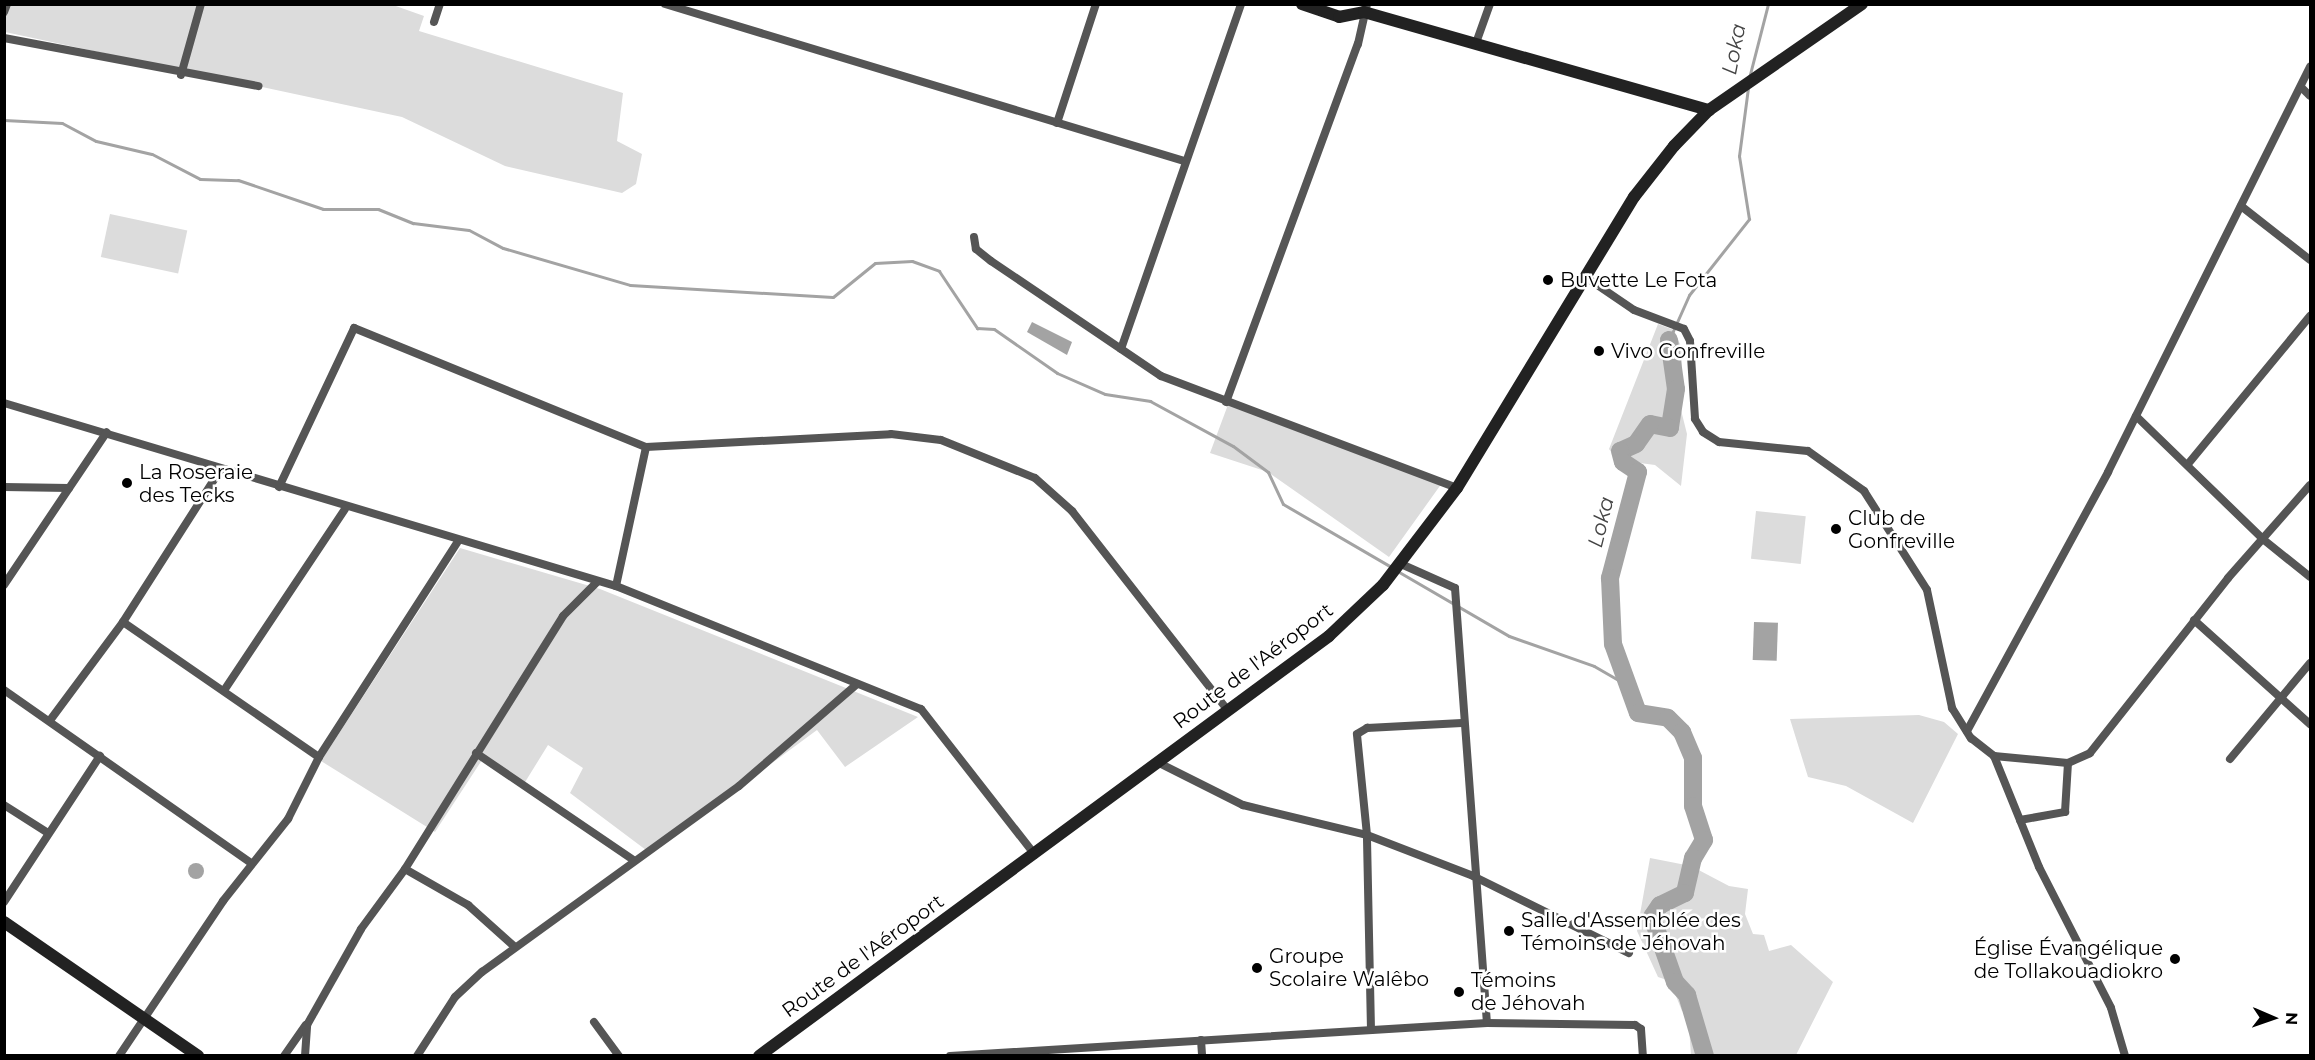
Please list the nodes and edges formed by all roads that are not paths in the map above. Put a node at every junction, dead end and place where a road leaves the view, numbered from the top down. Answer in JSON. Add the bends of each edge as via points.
{"nodes":[{"id":1,"x":7,"y":4,"type":"edge"},
{"id":2,"x":201,"y":4,"type":"edge"},
{"id":3,"x":440,"y":4,"type":"edge"},
{"id":4,"x":665,"y":4,"type":"edge"},
{"id":5,"x":1096,"y":4,"type":"edge"},
{"id":6,"x":1241,"y":4,"type":"edge"},
{"id":7,"x":1302,"y":4,"type":"edge"},
{"id":8,"x":1490,"y":4,"type":"edge"},
{"id":9,"x":1862,"y":4,"type":"edge"},
{"id":10,"x":1366,"y":8,"type":"edge"},
{"id":11,"x":4,"y":12,"type":"edge"},
{"id":12,"x":434,"y":22,"type":"dead end"},
{"id":13,"x":4,"y":38,"type":"edge"},
{"id":14,"x":1476,"y":43,"type":"junction"},
{"id":15,"x":2310,"y":67,"type":"edge"},
{"id":16,"x":181,"y":75,"type":"junction"},
{"id":17,"x":259,"y":86,"type":"dead end"},
{"id":18,"x":2302,"y":88,"type":"junction"},
{"id":19,"x":2310,"y":96,"type":"edge"},
{"id":20,"x":1709,"y":110,"type":"junction"},
{"id":21,"x":1057,"y":123,"type":"junction"},
{"id":22,"x":1184,"y":161,"type":"junction"},
{"id":23,"x":2241,"y":206,"type":"junction"},
{"id":24,"x":974,"y":237,"type":"dead end"},
{"id":25,"x":2310,"y":260,"type":"edge"},
{"id":26,"x":1584,"y":276,"type":"junction"},
{"id":27,"x":2310,"y":316,"type":"edge"},
{"id":28,"x":1121,"y":349,"type":"junction"},
{"id":29,"x":1226,"y":402,"type":"junction"},
{"id":30,"x":4,"y":403,"type":"edge"},
{"id":31,"x":2136,"y":416,"type":"junction"},
{"id":32,"x":107,"y":432,"type":"junction"},
{"id":33,"x":646,"y":447,"type":"junction"},
{"id":34,"x":2188,"y":464,"type":"junction"},
{"id":35,"x":221,"y":469,"type":"junction"},
{"id":36,"x":2310,"y":485,"type":"edge"},
{"id":37,"x":4,"y":487,"type":"edge"},
{"id":38,"x":279,"y":487,"type":"junction"},
{"id":39,"x":69,"y":488,"type":"junction"},
{"id":40,"x":1457,"y":488,"type":"junction"},
{"id":41,"x":345,"y":509,"type":"junction"},
{"id":42,"x":459,"y":540,"type":"junction"},
{"id":43,"x":2264,"y":540,"type":"junction"},
{"id":44,"x":1401,"y":564,"type":"junction"},
{"id":45,"x":2310,"y":577,"type":"edge"},
{"id":46,"x":598,"y":581,"type":"junction"},
{"id":47,"x":4,"y":585,"type":"edge"},
{"id":48,"x":616,"y":586,"type":"junction"},
{"id":49,"x":2194,"y":620,"type":"junction"},
{"id":50,"x":123,"y":622,"type":"junction"},
{"id":51,"x":2310,"y":663,"type":"edge"},
{"id":52,"x":857,"y":684,"type":"junction"},
{"id":53,"x":225,"y":689,"type":"junction"},
{"id":54,"x":4,"y":690,"type":"edge"},
{"id":55,"x":2280,"y":700,"type":"junction"},
{"id":56,"x":1228,"y":711,"type":"junction"},
{"id":57,"x":51,"y":719,"type":"junction"},
{"id":58,"x":1462,"y":723,"type":"junction"},
{"id":59,"x":2310,"y":724,"type":"edge"},
{"id":60,"x":1967,"y":731,"type":"junction"},
{"id":61,"x":476,"y":753,"type":"junction"},
{"id":62,"x":100,"y":756,"type":"junction"},
{"id":63,"x":1994,"y":756,"type":"junction"},
{"id":64,"x":319,"y":757,"type":"junction"},
{"id":65,"x":2230,"y":759,"type":"dead end"},
{"id":66,"x":1159,"y":763,"type":"junction"},
{"id":67,"x":2068,"y":763,"type":"junction"},
{"id":68,"x":4,"y":805,"type":"edge"},
{"id":69,"x":2019,"y":820,"type":"junction"},
{"id":70,"x":48,"y":833,"type":"junction"},
{"id":71,"x":1367,"y":835,"type":"junction"},
{"id":72,"x":1035,"y":855,"type":"junction"},
{"id":73,"x":632,"y":860,"type":"junction"},
{"id":74,"x":251,"y":863,"type":"junction"},
{"id":75,"x":405,"y":869,"type":"junction"},
{"id":76,"x":1473,"y":876,"type":"junction"},
{"id":77,"x":4,"y":902,"type":"edge"},
{"id":78,"x":4,"y":922,"type":"edge"},
{"id":79,"x":514,"y":947,"type":"junction"},
{"id":80,"x":1629,"y":953,"type":"dead end"},
{"id":81,"x":145,"y":1015,"type":"junction"},
{"id":82,"x":594,"y":1022,"type":"dead end"},
{"id":83,"x":1487,"y":1023,"type":"junction"},
{"id":84,"x":307,"y":1025,"type":"junction"},
{"id":85,"x":1371,"y":1030,"type":"junction"},
{"id":86,"x":1201,"y":1040,"type":"junction"},
{"id":87,"x":1091,"y":1051,"type":"edge"},
{"id":88,"x":119,"y":1056,"type":"edge"},
{"id":89,"x":198,"y":1056,"type":"edge"},
{"id":90,"x":284,"y":1056,"type":"edge"},
{"id":91,"x":305,"y":1056,"type":"edge"},
{"id":92,"x":417,"y":1056,"type":"edge"},
{"id":93,"x":619,"y":1056,"type":"edge"},
{"id":94,"x":759,"y":1056,"type":"edge"},
{"id":95,"x":950,"y":1056,"type":"edge"},
{"id":96,"x":1202,"y":1056,"type":"edge"},
{"id":97,"x":1643,"y":1056,"type":"edge"},
{"id":98,"x":2126,"y":1056,"type":"edge"}],
"edges":[{"from":1,"to":11,"type":"street"},
{"from":2,"to":16,"type":"street"},
{"from":3,"to":12,"type":"street"},
{"from":4,"to":21,"type":"street"},
{"from":5,"to":21,"type":"street"},
{"from":6,"to":22,"type":"street"},
{"from":7,"to":10,"type":"main road","via":[[1339,17]]},
{"from":8,"to":14,"type":"street"},
{"from":9,"to":20,"type":"main road","name":"Route de l'Aéroport"},
{"from":10,"to":14,"type":"main road"},
{"from":10,"to":29,"type":"street","via":[[1358,44]]},
{"from":13,"to":16,"type":"street"},
{"from":14,"to":20,"type":"main road"},
{"from":15,"to":18,"type":"street"},
{"from":16,"to":17,"type":"street"},
{"from":18,"to":19,"type":"street"},
{"from":18,"to":23,"type":"street"},
{"from":20,"to":26,"type":"main road","name":"Route de l'Aéroport","via":[[1634,197]]},
{"from":21,"to":22,"type":"street"},
{"from":22,"to":28,"type":"street"},
{"from":23,"to":25,"type":"street"},
{"from":23,"to":31,"type":"street"},
{"from":24,"to":28,"type":"street","via":[[976,249],[991,261]]},
{"from":26,"to":40,"type":"main road","name":"Route de l'Aéroport"},
{"from":26,"to":60,"type":"street","via":[[1634,310],[1684,329],[1690,341],[1695,419],[1703,432],[1719,442],[1808,451],[1864,490],[1927,590],[1952,708]]},
{"from":27,"to":34,"type":"street"},
{"from":28,"to":29,"type":"street","via":[[1161,376]]},
{"from":29,"to":40,"type":"street"},
{"from":30,"to":32,"type":"street"},
{"from":31,"to":34,"type":"street"},
{"from":31,"to":60,"type":"street"},
{"from":32,"to":35,"type":"street"},
{"from":32,"to":39,"type":"street"},
{"from":33,"to":38,"type":"street","via":[[354,328]]},
{"from":33,"to":48,"type":"street"},
{"from":33,"to":56,"type":"street","via":[[891,434],[942,440],[980,452],[1035,478],[1072,511]]},
{"from":34,"to":43,"type":"street"},
{"from":35,"to":38,"type":"street"},
{"from":35,"to":50,"type":"street"},
{"from":36,"to":43,"type":"street"},
{"from":37,"to":39,"type":"street"},
{"from":38,"to":41,"type":"street"},
{"from":39,"to":47,"type":"street"},
{"from":40,"to":44,"type":"main road","name":"Route de l'Aéroport"},
{"from":41,"to":42,"type":"street"},
{"from":41,"to":53,"type":"street"},
{"from":42,"to":46,"type":"street"},
{"from":42,"to":64,"type":"street"},
{"from":43,"to":45,"type":"street"},
{"from":43,"to":49,"type":"street"},
{"from":44,"to":56,"type":"main road","name":"Route de l'Aéroport","via":[[1329,636]]},
{"from":44,"to":58,"type":"street","via":[[1455,588]]},
{"from":46,"to":48,"type":"street"},
{"from":46,"to":61,"type":"street","via":[[563,616]]},
{"from":48,"to":52,"type":"street"},
{"from":49,"to":55,"type":"street"},
{"from":49,"to":67,"type":"street","via":[[2106,735],[2090,753]]},
{"from":50,"to":53,"type":"street"},
{"from":50,"to":57,"type":"street"},
{"from":51,"to":55,"type":"street"},
{"from":52,"to":72,"type":"street","via":[[921,709]]},
{"from":52,"to":73,"type":"street","via":[[739,786]]},
{"from":53,"to":64,"type":"street"},
{"from":54,"to":57,"type":"street"},
{"from":55,"to":59,"type":"street"},
{"from":55,"to":65,"type":"street"},
{"from":56,"to":66,"type":"main road","name":"Route de l'Aéroport"},
{"from":57,"to":62,"type":"street"},
{"from":58,"to":71,"type":"street","via":[[1367,728],[1357,734]]},
{"from":58,"to":76,"type":"street"},
{"from":60,"to":63,"type":"street"},
{"from":61,"to":73,"type":"street"},
{"from":61,"to":75,"type":"street"},
{"from":62,"to":70,"type":"street"},
{"from":62,"to":74,"type":"street"},
{"from":63,"to":67,"type":"street"},
{"from":63,"to":69,"type":"street"},
{"from":64,"to":74,"type":"street","via":[[288,819]]},
{"from":66,"to":71,"type":"street","via":[[1243,805]]},
{"from":66,"to":72,"type":"main road","name":"Route de l'Aéroport"},
{"from":67,"to":69,"type":"street","via":[[2065,812]]},
{"from":68,"to":70,"type":"street"},
{"from":69,"to":98,"type":"street","via":[[2111,1008]]},
{"from":70,"to":77,"type":"street"},
{"from":71,"to":76,"type":"street"},
{"from":71,"to":85,"type":"street"},
{"from":72,"to":94,"type":"main road","name":"Route de l'Aéroport"},
{"from":73,"to":79,"type":"street"},
{"from":74,"to":81,"type":"street"},
{"from":75,"to":79,"type":"street","via":[[468,905]]},
{"from":75,"to":84,"type":"street","via":[[361,929]]},
{"from":76,"to":80,"type":"street"},
{"from":76,"to":83,"type":"street"},
{"from":78,"to":81,"type":"main road"},
{"from":79,"to":92,"type":"street","via":[[455,997]]},
{"from":81,"to":88,"type":"street"},
{"from":81,"to":89,"type":"main road"},
{"from":82,"to":93,"type":"street"},
{"from":83,"to":85,"type":"street"},
{"from":83,"to":97,"type":"street","via":[[1635,1025],[1641,1029]]},
{"from":84,"to":90,"type":"street"},
{"from":84,"to":91,"type":"street"},
{"from":85,"to":86,"type":"street"},
{"from":86,"to":87,"type":"street"},
{"from":86,"to":96,"type":"street"},
{"from":87,"to":95,"type":"street"}]}
